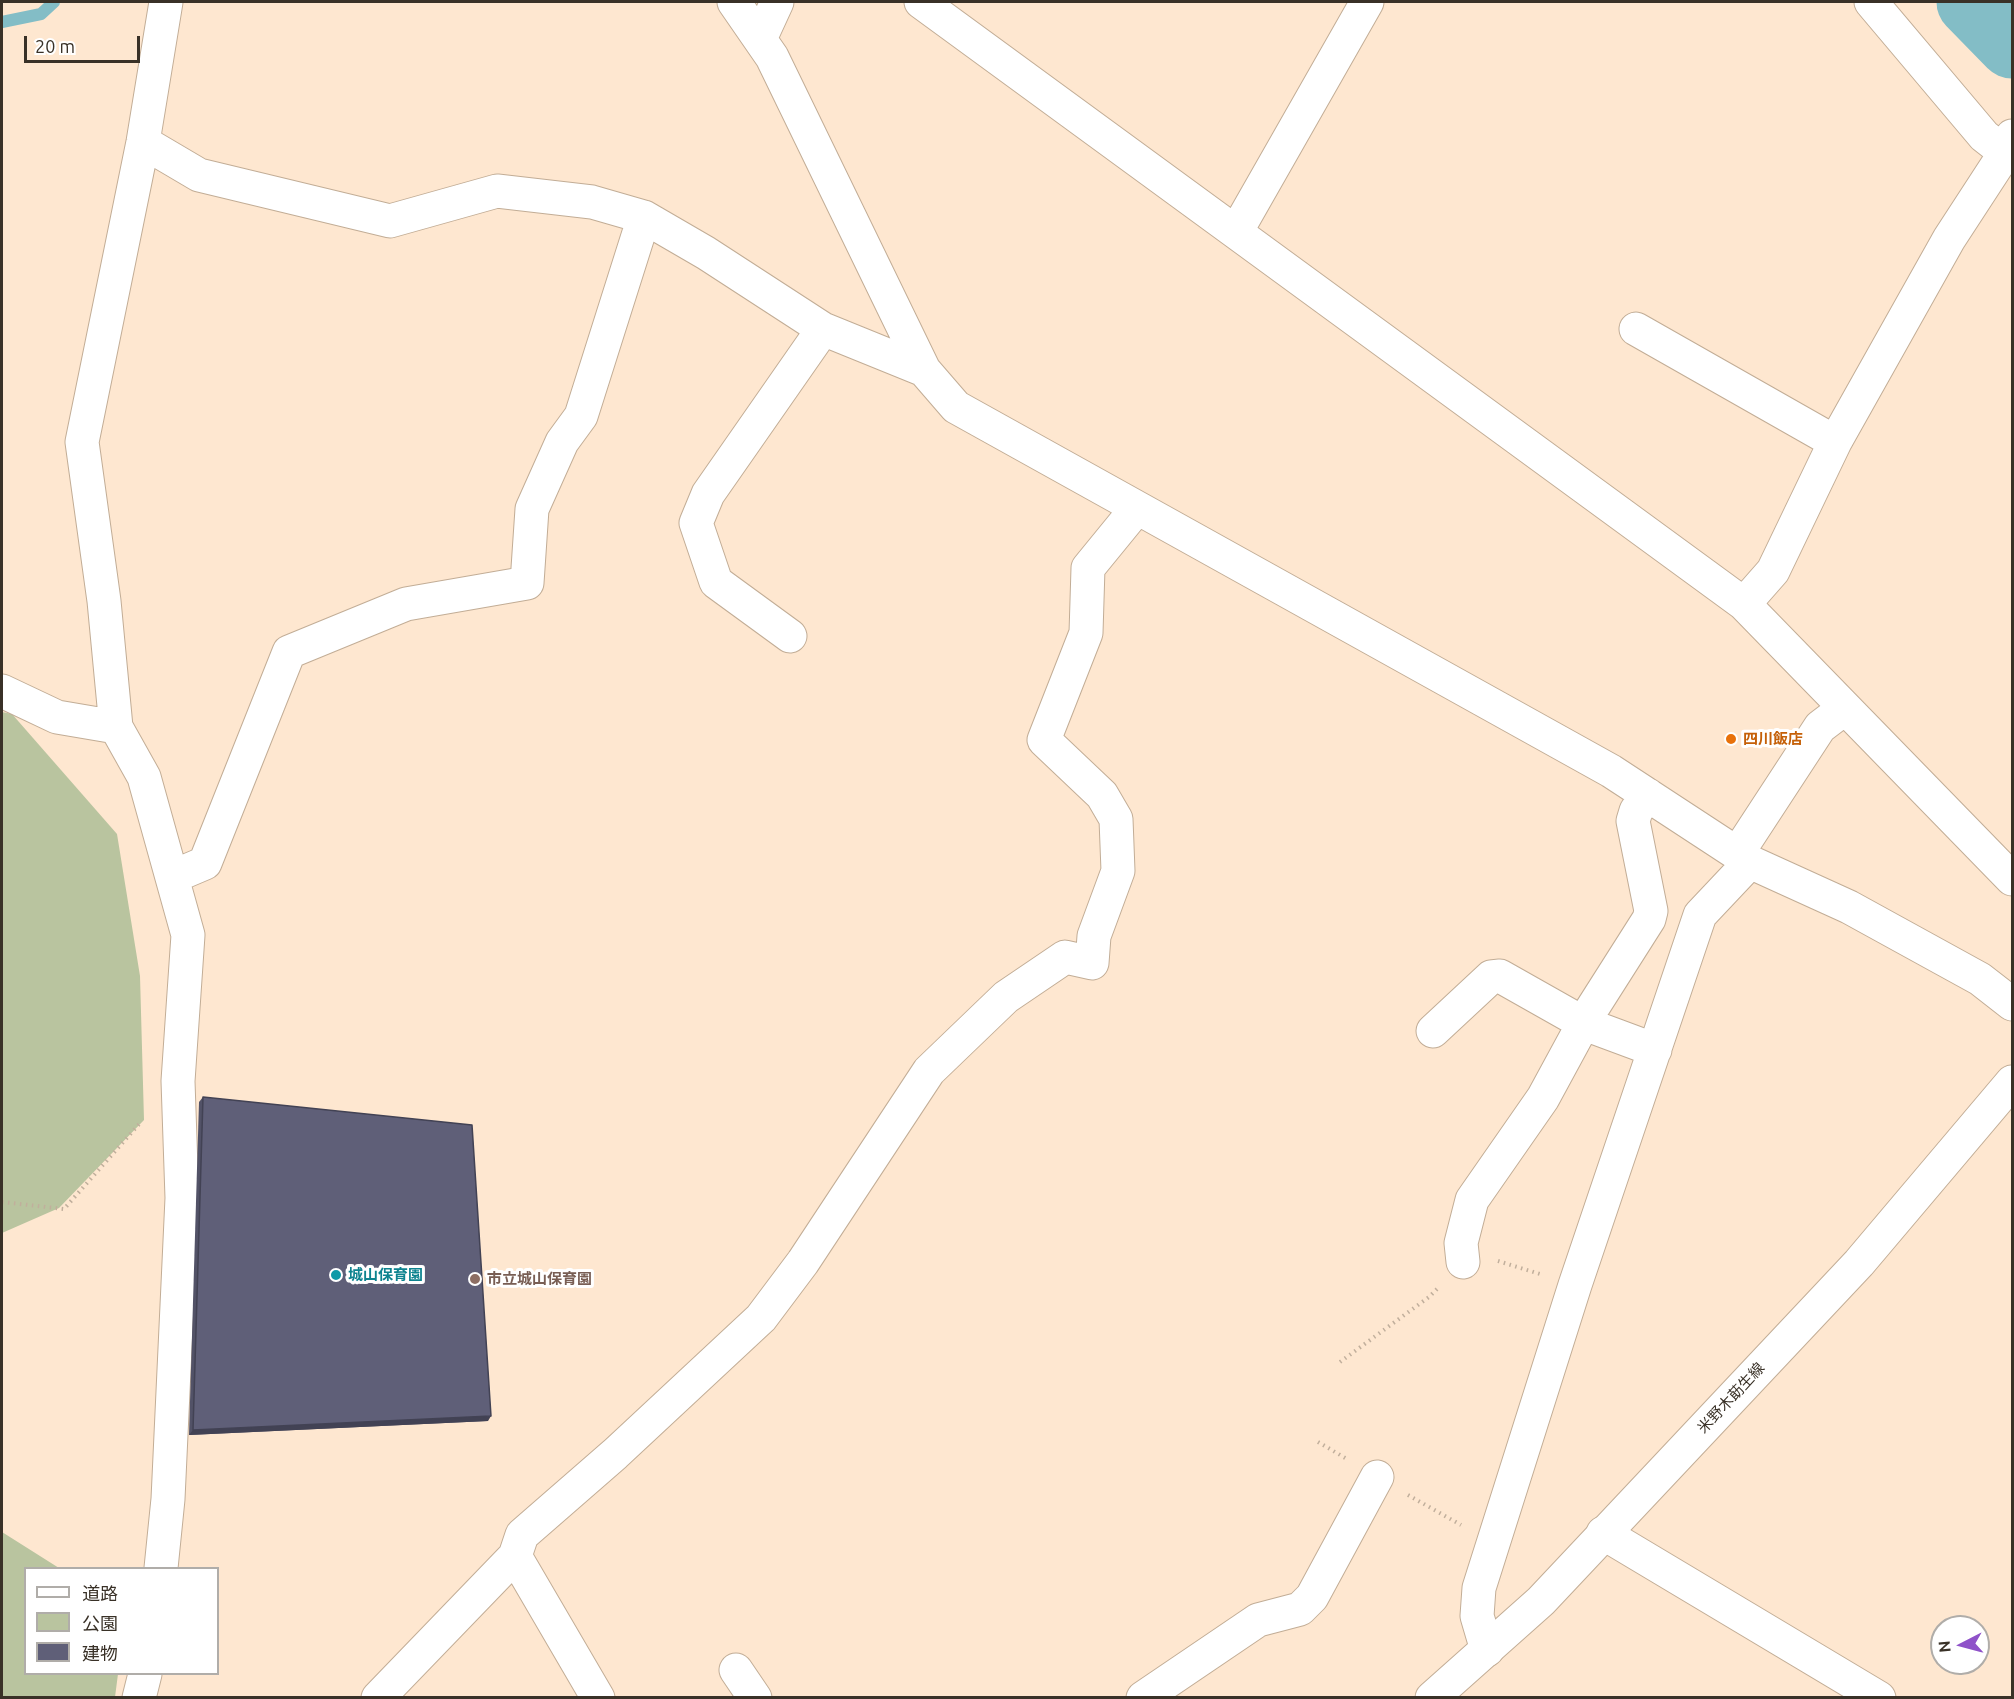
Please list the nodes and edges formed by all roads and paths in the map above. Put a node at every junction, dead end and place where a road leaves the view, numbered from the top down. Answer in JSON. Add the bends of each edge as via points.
{"nodes":[{"id":1,"x":166,"y":2,"type":"edge"},
{"id":2,"x":734,"y":2,"type":"edge"},
{"id":3,"x":777,"y":2,"type":"edge"},
{"id":4,"x":921,"y":2,"type":"edge"},
{"id":5,"x":1367,"y":2,"type":"edge"},
{"id":6,"x":1870,"y":2,"type":"edge"},
{"id":7,"x":760,"y":39,"type":"junction"},
{"id":8,"x":143,"y":142,"type":"junction"},
{"id":9,"x":2010,"y":146,"type":"edge"},
{"id":10,"x":644,"y":217,"type":"junction"},
{"id":11,"x":1236,"y":232,"type":"junction"},
{"id":12,"x":823,"y":329,"type":"junction"},
{"id":13,"x":1636,"y":329,"type":"dead end"},
{"id":14,"x":924,"y":370,"type":"junction"},
{"id":15,"x":1835,"y":442,"type":"junction"},
{"id":16,"x":1137,"y":508,"type":"junction"},
{"id":17,"x":1744,"y":604,"type":"junction"},
{"id":18,"x":790,"y":636,"type":"dead end"},
{"id":19,"x":2,"y":691,"type":"edge"},
{"id":20,"x":1845,"y":708,"type":"junction"},
{"id":21,"x":116,"y":727,"type":"junction"},
{"id":22,"x":1648,"y":795,"type":"junction"},
{"id":23,"x":1744,"y":858,"type":"junction"},
{"id":24,"x":172,"y":877,"type":"junction"},
{"id":25,"x":2013,"y":879,"type":"edge"},
{"id":26,"x":2013,"y":1004,"type":"edge"},
{"id":27,"x":1585,"y":1024,"type":"junction"},
{"id":28,"x":1433,"y":1031,"type":"dead end"},
{"id":29,"x":1654,"y":1050,"type":"junction"},
{"id":30,"x":178,"y":1081,"type":"junction"},
{"id":31,"x":2013,"y":1082,"type":"edge"},
{"id":32,"x":2,"y":1202,"type":"edge"},
{"id":33,"x":1463,"y":1262,"type":"dead end"},
{"id":34,"x":1377,"y":1477,"type":"dead end"},
{"id":35,"x":1603,"y":1533,"type":"junction"},
{"id":36,"x":515,"y":1557,"type":"junction"},
{"id":37,"x":161,"y":1567,"type":"edge"},
{"id":38,"x":1487,"y":1650,"type":"junction"},
{"id":39,"x":736,"y":1670,"type":"dead end"},
{"id":40,"x":145,"y":1675,"type":"edge"},
{"id":41,"x":139,"y":1698,"type":"edge"},
{"id":42,"x":378,"y":1698,"type":"edge"},
{"id":43,"x":598,"y":1698,"type":"edge"},
{"id":44,"x":755,"y":1698,"type":"edge"},
{"id":45,"x":1143,"y":1698,"type":"edge"},
{"id":46,"x":1432,"y":1698,"type":"edge"},
{"id":47,"x":1879,"y":1698,"type":"edge"}],
"edges":[{"from":1,"to":8,"type":"street"},
{"from":2,"to":7,"type":"street"},
{"from":3,"to":7,"type":"street"},
{"from":4,"to":11,"type":"street"},
{"from":5,"to":11,"type":"street"},
{"from":6,"to":9,"type":"street","via":[[1984,136]]},
{"from":7,"to":14,"type":"street"},
{"from":8,"to":10,"type":"street","via":[[199,175],[390,221],[497,190],[592,202]]},
{"from":8,"to":21,"type":"street","via":[[81,442],[104,601]]},
{"from":9,"to":15,"type":"street","via":[[1949,239]]},
{"from":10,"to":12,"type":"street"},
{"from":10,"to":24,"type":"street","via":[[581,416],[562,442],[532,509],[527,584],[406,604],[289,652],[205,863]]},
{"from":11,"to":17,"type":"street"},
{"from":12,"to":14,"type":"street"},
{"from":12,"to":18,"type":"street","via":[[708,494],[696,523],[716,582]]},
{"from":13,"to":15,"type":"street"},
{"from":14,"to":16,"type":"street","via":[[956,407]]},
{"from":15,"to":17,"type":"street","via":[[1773,571]]},
{"from":16,"to":22,"type":"street"},
{"from":16,"to":36,"type":"street","via":[[1088,568],[1086,633],[1044,740],[1102,795],[1116,819],[1118,871],[1094,936],[1092,963],[1065,957],[1006,997],[929,1071],[803,1262],[761,1318],[615,1454],[522,1534]]},
{"from":17,"to":20,"type":"street"},
{"from":19,"to":21,"type":"street","via":[[57,717]]},
{"from":20,"to":23,"type":"street","via":[[1820,727]]},
{"from":20,"to":25,"type":"street"},
{"from":21,"to":24,"type":"street","via":[[144,777]]},
{"from":22,"to":23,"type":"street"},
{"from":22,"to":27,"type":"street","via":[[1633,821],[1651,911],[1649,919]]},
{"from":23,"to":26,"type":"street","via":[[1849,907],[1980,980]]},
{"from":23,"to":29,"type":"street","via":[[1700,915]]},
{"from":24,"to":30,"type":"street","via":[[188,934]]},
{"from":27,"to":28,"type":"street","via":[[1500,976],[1491,977]]},
{"from":27,"to":29,"type":"street"},
{"from":27,"to":33,"type":"street","via":[[1543,1098],[1472,1200],[1461,1244]]},
{"from":29,"to":38,"type":"street","via":[[1479,1588],[1477,1616]]},
{"from":30,"to":32,"type":"path","via":[[64,1209]]},
{"from":30,"to":37,"type":"street","via":[[182,1198]]},
{"from":31,"to":35,"type":"street","name":"米野木莇生線","via":[[1859,1263]]},
{"from":34,"to":45,"type":"street","via":[[1312,1597],[1300,1609],[1258,1620]]},
{"from":35,"to":38,"type":"street","name":"米野木莇生線","via":[[1541,1601]]},
{"from":35,"to":47,"type":"street"},
{"from":36,"to":42,"type":"street"},
{"from":36,"to":43,"type":"street"},
{"from":38,"to":46,"type":"street","name":"米野木莇生線"},
{"from":39,"to":44,"type":"street"},
{"from":40,"to":41,"type":"street"}]}
